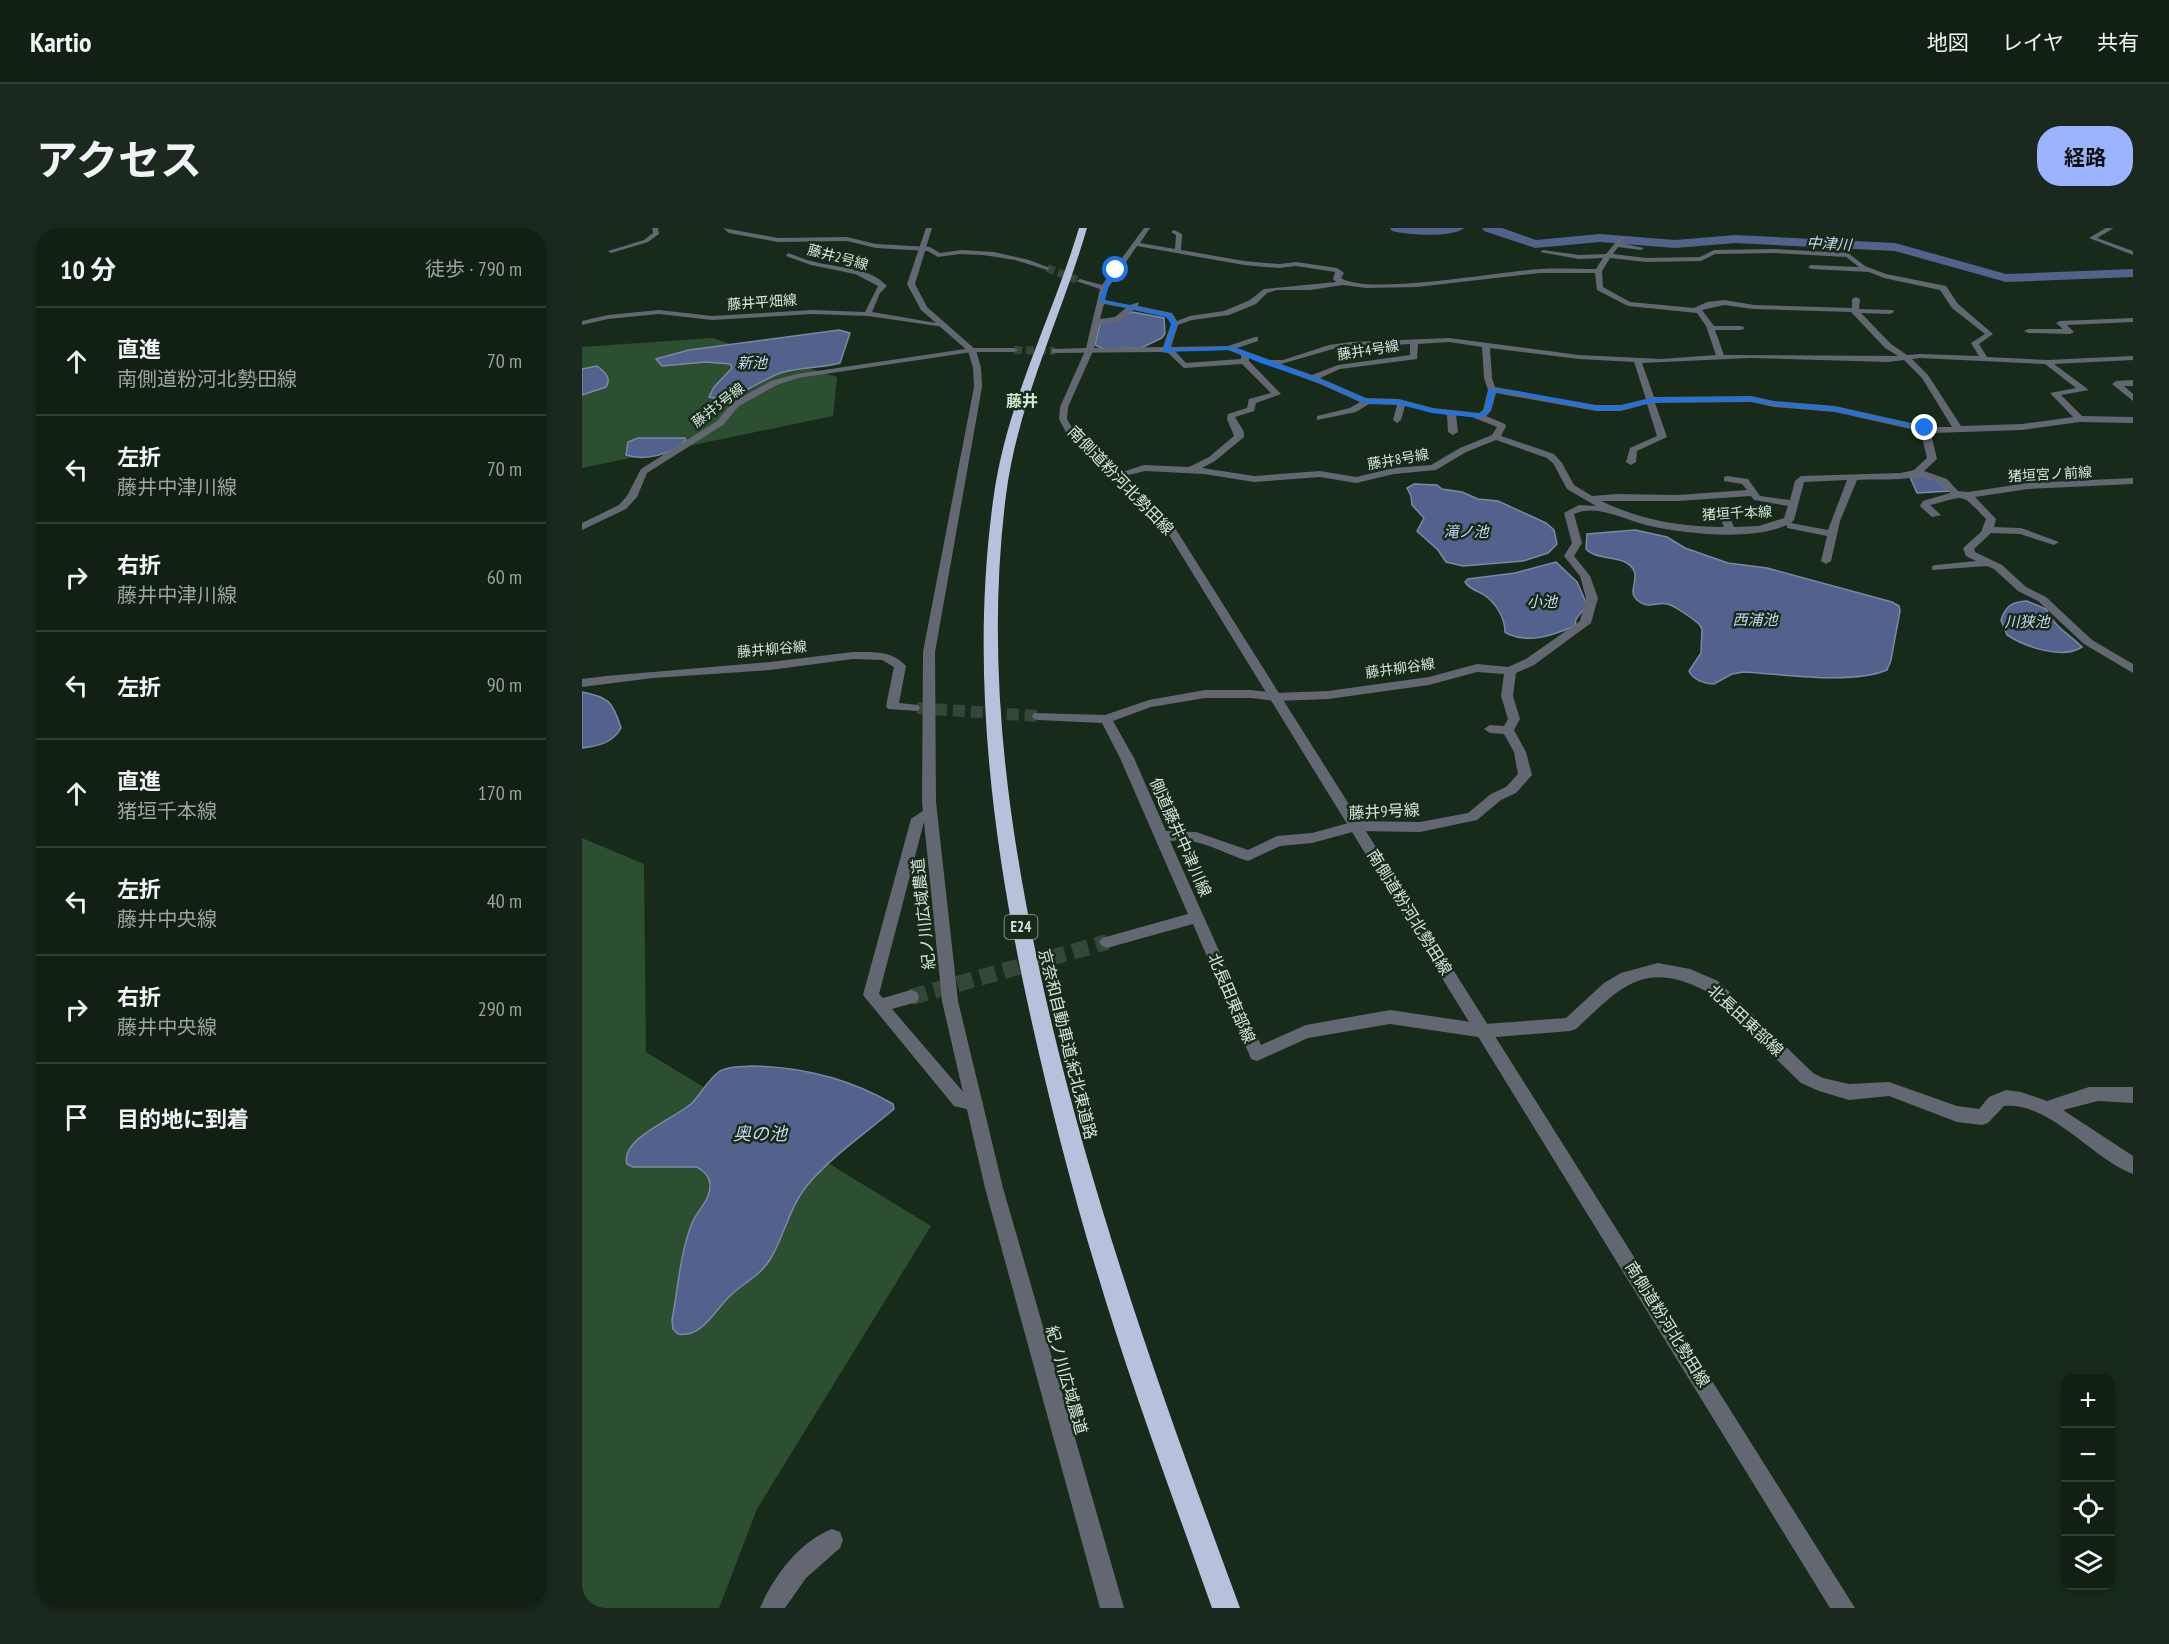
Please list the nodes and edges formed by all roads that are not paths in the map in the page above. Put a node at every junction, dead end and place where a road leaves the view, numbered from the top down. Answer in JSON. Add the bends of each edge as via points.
{"nodes":[{"id":1,"x":655,"y":228,"type":"edge"},
{"id":2,"x":726,"y":228,"type":"edge"},
{"id":3,"x":929,"y":228,"type":"edge"},
{"id":4,"x":1147,"y":228,"type":"edge"},
{"id":5,"x":2111,"y":228,"type":"edge"},
{"id":6,"x":1083,"y":230,"type":"edge"},
{"id":7,"x":1174,"y":232,"type":"dead end"},
{"id":8,"x":648,"y":240,"type":"junction"},
{"id":9,"x":660,"y":242,"type":"dead end"},
{"id":10,"x":1137,"y":244,"type":"junction"},
{"id":11,"x":924,"y":247,"type":"junction"},
{"id":12,"x":1641,"y":248,"type":"dead end"},
{"id":13,"x":1178,"y":250,"type":"junction"},
{"id":14,"x":611,"y":251,"type":"dead end"},
{"id":15,"x":1543,"y":252,"type":"dead end"},
{"id":16,"x":2133,"y":253,"type":"edge"},
{"id":17,"x":788,"y":255,"type":"dead end"},
{"id":18,"x":1610,"y":256,"type":"junction"},
{"id":19,"x":1811,"y":267,"type":"dead end"},
{"id":20,"x":1047,"y":268,"type":"tunnel mouth"},
{"id":21,"x":1869,"y":270,"type":"junction"},
{"id":22,"x":1598,"y":271,"type":"junction"},
{"id":23,"x":1080,"y":281,"type":"tunnel mouth"},
{"id":24,"x":1343,"y":283,"type":"junction"},
{"id":25,"x":1104,"y":288,"type":"junction"},
{"id":26,"x":1856,"y":299,"type":"dead end"},
{"id":27,"x":1140,"y":300,"type":"dead end"},
{"id":28,"x":1101,"y":301,"type":"junction"},
{"id":29,"x":1797,"y":305,"type":"junction"},
{"id":30,"x":1133,"y":308,"type":"junction"},
{"id":31,"x":1697,"y":309,"type":"junction"},
{"id":32,"x":1855,"y":310,"type":"junction"},
{"id":33,"x":1890,"y":312,"type":"dead end"},
{"id":34,"x":1788,"y":313,"type":"dead end"},
{"id":35,"x":868,"y":314,"type":"junction"},
{"id":36,"x":1667,"y":316,"type":"dead end"},
{"id":37,"x":1705,"y":316,"type":"junction"},
{"id":38,"x":2133,"y":320,"type":"edge"},
{"id":39,"x":1096,"y":322,"type":"junction"},
{"id":40,"x":582,"y":323,"type":"edge"},
{"id":41,"x":944,"y":324,"type":"junction"},
{"id":42,"x":1175,"y":324,"type":"junction"},
{"id":43,"x":1711,"y":328,"type":"junction"},
{"id":44,"x":1741,"y":328,"type":"dead end"},
{"id":45,"x":2028,"y":331,"type":"dead end"},
{"id":46,"x":1255,"y":339,"type":"dead end"},
{"id":47,"x":1414,"y":341,"type":"junction"},
{"id":48,"x":1486,"y":344,"type":"junction"},
{"id":49,"x":1229,"y":348,"type":"junction"},
{"id":50,"x":972,"y":350,"type":"junction"},
{"id":51,"x":1014,"y":350,"type":"tunnel mouth"},
{"id":52,"x":1056,"y":351,"type":"tunnel mouth"},
{"id":53,"x":1089,"y":351,"type":"junction"},
{"id":54,"x":1168,"y":351,"type":"junction"},
{"id":55,"x":1245,"y":357,"type":"junction"},
{"id":56,"x":1725,"y":358,"type":"junction"},
{"id":57,"x":1906,"y":358,"type":"junction"},
{"id":58,"x":1984,"y":358,"type":"junction"},
{"id":59,"x":2133,"y":358,"type":"edge"},
{"id":60,"x":1637,"y":359,"type":"junction"},
{"id":61,"x":2047,"y":362,"type":"junction"},
{"id":62,"x":1269,"y":363,"type":"junction"},
{"id":63,"x":1183,"y":365,"type":"junction"},
{"id":64,"x":1736,"y":366,"type":"dead end"},
{"id":65,"x":1172,"y":374,"type":"dead end"},
{"id":66,"x":1313,"y":378,"type":"junction"},
{"id":67,"x":2133,"y":384,"type":"edge"},
{"id":68,"x":1492,"y":390,"type":"junction"},
{"id":69,"x":2133,"y":398,"type":"edge"},
{"id":70,"x":1650,"y":400,"type":"junction"},
{"id":71,"x":1367,"y":401,"type":"junction"},
{"id":72,"x":1402,"y":403,"type":"junction"},
{"id":73,"x":2133,"y":410,"type":"edge"},
{"id":74,"x":2106,"y":411,"type":"dead end"},
{"id":75,"x":1451,"y":412,"type":"junction"},
{"id":76,"x":1234,"y":414,"type":"junction"},
{"id":77,"x":1480,"y":416,"type":"junction"},
{"id":78,"x":1222,"y":417,"type":"dead end"},
{"id":79,"x":1320,"y":418,"type":"dead end"},
{"id":80,"x":2080,"y":419,"type":"junction"},
{"id":81,"x":1397,"y":420,"type":"dead end"},
{"id":82,"x":2133,"y":420,"type":"edge"},
{"id":83,"x":1958,"y":429,"type":"junction"},
{"id":84,"x":1929,"y":430,"type":"junction"},
{"id":85,"x":1453,"y":432,"type":"dead end"},
{"id":86,"x":1496,"y":436,"type":"junction"},
{"id":87,"x":1631,"y":462,"type":"dead end"},
{"id":88,"x":1191,"y":470,"type":"junction"},
{"id":89,"x":1917,"y":472,"type":"junction"},
{"id":90,"x":1119,"y":476,"type":"junction"},
{"id":91,"x":1853,"y":477,"type":"junction"},
{"id":92,"x":1727,"y":478,"type":"dead end"},
{"id":93,"x":2133,"y":481,"type":"edge"},
{"id":94,"x":1752,"y":493,"type":"junction"},
{"id":95,"x":1955,"y":493,"type":"junction"},
{"id":96,"x":1968,"y":495,"type":"junction"},
{"id":97,"x":1593,"y":499,"type":"junction"},
{"id":98,"x":1794,"y":504,"type":"junction"},
{"id":99,"x":1615,"y":510,"type":"junction"},
{"id":100,"x":1723,"y":513,"type":"dead end"},
{"id":101,"x":1936,"y":515,"type":"dead end"},
{"id":102,"x":582,"y":526,"type":"edge"},
{"id":103,"x":1791,"y":526,"type":"dead end"},
{"id":104,"x":1730,"y":529,"type":"junction"},
{"id":105,"x":1989,"y":530,"type":"junction"},
{"id":106,"x":1833,"y":534,"type":"junction"},
{"id":107,"x":2054,"y":542,"type":"dead end"},
{"id":108,"x":1827,"y":561,"type":"dead end"},
{"id":109,"x":1988,"y":563,"type":"junction"},
{"id":110,"x":1936,"y":568,"type":"dead end"},
{"id":111,"x":2133,"y":669,"type":"edge"},
{"id":112,"x":1510,"y":671,"type":"junction"},
{"id":113,"x":582,"y":683,"type":"edge"},
{"id":114,"x":1276,"y":697,"type":"junction"},
{"id":115,"x":914,"y":708,"type":"tunnel mouth"},
{"id":116,"x":1038,"y":716,"type":"tunnel mouth"},
{"id":117,"x":1106,"y":719,"type":"junction"},
{"id":118,"x":1490,"y":729,"type":"dead end"},
{"id":119,"x":1508,"y":730,"type":"junction"},
{"id":120,"x":930,"y":811,"type":"junction"},
{"id":121,"x":1356,"y":826,"type":"junction"},
{"id":122,"x":1162,"y":837,"type":"junction"},
{"id":123,"x":1197,"y":917,"type":"junction"},
{"id":124,"x":1107,"y":942,"type":"tunnel mouth"},
{"id":125,"x":911,"y":997,"type":"tunnel mouth"},
{"id":126,"x":880,"y":1006,"type":"junction"},
{"id":127,"x":1485,"y":1031,"type":"junction"},
{"id":128,"x":2133,"y":1095,"type":"edge"},
{"id":129,"x":974,"y":1103,"type":"junction"},
{"id":130,"x":2047,"y":1109,"type":"junction"},
{"id":131,"x":2133,"y":1166,"type":"edge"},
{"id":132,"x":832,"y":1540,"type":"dead end"},
{"id":133,"x":772,"y":1608,"type":"edge"},
{"id":134,"x":1112,"y":1608,"type":"edge"},
{"id":135,"x":1226,"y":1608,"type":"edge"},
{"id":136,"x":1843,"y":1608,"type":"edge"}],
"edges":[{"from":1,"to":8,"type":"street","via":[[656,234]]},
{"from":2,"to":11,"type":"street","via":[[778,240],[847,239],[876,246]]},
{"from":3,"to":11,"type":"street"},
{"from":4,"to":10,"type":"street","name":"南側道粉河北勢田線"},
{"from":5,"to":16,"type":"street","via":[[2092,238]]},
{"from":6,"to":135,"type":"highway","name":"京奈和自動車道;紀北東道路","number":"E24","via":[[1035,358],[1000,491],[989,610],[995,762],[1026,955],[1078,1169],[1153,1406]]},
{"from":7,"to":13,"type":"street","via":[[1179,234]]},
{"from":8,"to":9,"type":"street"},
{"from":8,"to":14,"type":"street"},
{"from":10,"to":13,"type":"street"},
{"from":10,"to":25,"type":"street","name":"南側道粉河北勢田線"},
{"from":11,"to":20,"type":"street","via":[[938,255],[982,253]]},
{"from":11,"to":41,"type":"street","via":[[911,284],[923,307]]},
{"from":12,"to":18,"type":"street","via":[[1619,242]]},
{"from":13,"to":24,"type":"street","via":[[1244,264],[1296,264],[1337,270],[1337,279]]},
{"from":15,"to":18,"type":"street"},
{"from":17,"to":35,"type":"street","name":"藤井2号線","via":[[857,272],[881,284]]},
{"from":18,"to":21,"type":"street","via":[[1701,260],[1714,252],[1846,252]]},
{"from":18,"to":22,"type":"street"},
{"from":19,"to":21,"type":"street"},
{"from":21,"to":58,"type":"street","via":[[1943,288],[1955,306],[1989,334],[1975,343]]},
{"from":22,"to":24,"type":"street","via":[[1540,271],[1408,285]]},
{"from":22,"to":31,"type":"street","via":[[1600,288],[1623,303]]},
{"from":23,"to":25,"type":"street"},
{"from":24,"to":42,"type":"street","via":[[1271,289],[1234,310]]},
{"from":25,"to":28,"type":"street","name":"南側道粉河北勢田線"},
{"from":26,"to":32,"type":"street"},
{"from":27,"to":30,"type":"street"},
{"from":28,"to":30,"type":"street"},
{"from":28,"to":39,"type":"street","name":"南側道粉河北勢田線"},
{"from":29,"to":31,"type":"street","via":[[1707,304]]},
{"from":29,"to":32,"type":"street"},
{"from":29,"to":34,"type":"street"},
{"from":30,"to":39,"type":"street","via":[[1117,319]]},
{"from":30,"to":42,"type":"street","via":[[1169,315]]},
{"from":31,"to":37,"type":"street"},
{"from":32,"to":33,"type":"street"},
{"from":32,"to":57,"type":"street","via":[[1888,346]]},
{"from":35,"to":40,"type":"street","name":"藤井平畑線","via":[[819,311],[712,318],[659,312]]},
{"from":35,"to":41,"type":"street","name":"藤井平畑線"},
{"from":36,"to":37,"type":"street"},
{"from":37,"to":43,"type":"street"},
{"from":38,"to":45,"type":"street","via":[[2060,323],[2070,332]]},
{"from":39,"to":53,"type":"street","name":"南側道粉河北勢田線"},
{"from":41,"to":50,"type":"street"},
{"from":42,"to":54,"type":"street"},
{"from":43,"to":44,"type":"street"},
{"from":43,"to":56,"type":"street"},
{"from":46,"to":49,"type":"street"},
{"from":47,"to":48,"type":"street"},
{"from":47,"to":62,"type":"street","via":[[1332,347]]},
{"from":47,"to":66,"type":"street","name":"藤井4号線","via":[[1414,357],[1338,367]]},
{"from":48,"to":60,"type":"street","via":[[1580,357]]},
{"from":48,"to":68,"type":"street"},
{"from":49,"to":54,"type":"street"},
{"from":49,"to":55,"type":"street"},
{"from":50,"to":51,"type":"street"},
{"from":50,"to":102,"type":"street","name":"藤井3号線","via":[[797,376],[774,383],[736,404],[720,423],[644,471],[627,504]]},
{"from":50,"to":120,"type":"street","name":"紀ノ川広域農道","via":[[978,387],[929,652]]},
{"from":52,"to":53,"type":"street"},
{"from":53,"to":54,"type":"street"},
{"from":53,"to":90,"type":"street","name":"南側道粉河北勢田線","via":[[1064,407],[1063,419],[1071,434]]},
{"from":54,"to":63,"type":"street"},
{"from":55,"to":62,"type":"street"},
{"from":55,"to":63,"type":"street"},
{"from":55,"to":76,"type":"street","via":[[1278,395],[1252,401],[1251,409]]},
{"from":56,"to":57,"type":"street"},
{"from":56,"to":60,"type":"street"},
{"from":56,"to":64,"type":"street"},
{"from":57,"to":58,"type":"street"},
{"from":57,"to":83,"type":"street","via":[[1925,377]]},
{"from":58,"to":61,"type":"street"},
{"from":59,"to":61,"type":"street"},
{"from":60,"to":70,"type":"street"},
{"from":61,"to":80,"type":"street","via":[[2085,390],[2054,393]]},
{"from":62,"to":66,"type":"street"},
{"from":63,"to":65,"type":"street"},
{"from":66,"to":71,"type":"street"},
{"from":67,"to":69,"type":"street","via":[[2115,384]]},
{"from":68,"to":70,"type":"street","via":[[1596,408],[1621,408]]},
{"from":68,"to":77,"type":"street","via":[[1487,411]]},
{"from":70,"to":84,"type":"street","via":[[1750,399],[1835,409]]},
{"from":70,"to":87,"type":"street","via":[[1662,437],[1633,450]]},
{"from":71,"to":72,"type":"street"},
{"from":71,"to":79,"type":"street","via":[[1353,410]]},
{"from":72,"to":75,"type":"street"},
{"from":72,"to":81,"type":"street"},
{"from":73,"to":74,"type":"street"},
{"from":75,"to":77,"type":"street"},
{"from":75,"to":85,"type":"street"},
{"from":76,"to":78,"type":"street"},
{"from":76,"to":88,"type":"street","via":[[1230,417],[1239,437]]},
{"from":77,"to":86,"type":"street","via":[[1502,426]]},
{"from":80,"to":82,"type":"street"},
{"from":80,"to":83,"type":"street","via":[[2022,427]]},
{"from":83,"to":84,"type":"street"},
{"from":84,"to":89,"type":"street","via":[[1926,438],[1932,459]]},
{"from":86,"to":88,"type":"street","name":"藤井8号線","via":[[1433,468],[1394,471],[1356,480],[1320,474],[1254,479]]},
{"from":86,"to":97,"type":"street","name":"猪垣千本線","via":[[1553,457],[1572,489]]},
{"from":88,"to":90,"type":"street","name":"藤井8号線","via":[[1144,468]]},
{"from":89,"to":91,"type":"street","name":"猪垣千本線"},
{"from":89,"to":95,"type":"street","via":[[1944,481]]},
{"from":90,"to":114,"type":"street","name":"南側道粉河北勢田線","via":[[1170,528]]},
{"from":91,"to":98,"type":"street","name":"猪垣千本線","via":[[1802,479]]},
{"from":91,"to":106,"type":"street"},
{"from":92,"to":94,"type":"street","via":[[1745,481]]},
{"from":93,"to":96,"type":"street","name":"猪垣宮ノ前線","via":[[2028,486]]},
{"from":94,"to":97,"type":"street"},
{"from":94,"to":98,"type":"street","via":[[1757,498]]},
{"from":95,"to":96,"type":"street","name":"猪垣宮ノ前線"},
{"from":95,"to":101,"type":"street","via":[[1926,503]]},
{"from":96,"to":105,"type":"street","via":[[1991,519]]},
{"from":97,"to":99,"type":"street","name":"猪垣千本線"},
{"from":98,"to":104,"type":"street","name":"猪垣千本線","via":[[1785,523]]},
{"from":99,"to":104,"type":"street","name":"猪垣千本線","via":[[1635,519]]},
{"from":99,"to":112,"type":"street","via":[[1579,508],[1569,513],[1577,543],[1569,556],[1585,576],[1592,598],[1585,623],[1530,662]]},
{"from":100,"to":104,"type":"street"},
{"from":103,"to":106,"type":"street"},
{"from":105,"to":107,"type":"street","via":[[2021,531]]},
{"from":105,"to":109,"type":"street","via":[[1967,551]]},
{"from":106,"to":108,"type":"street"},
{"from":109,"to":110,"type":"street"},
{"from":109,"to":111,"type":"street","via":[[2022,589],[2042,598],[2088,642]]},
{"from":112,"to":114,"type":"street","name":"藤井柳谷線","via":[[1477,668],[1429,681],[1328,695]]},
{"from":112,"to":119,"type":"street","name":"藤井9号線","via":[[1507,696],[1514,719]]},
{"from":113,"to":115,"type":"street","name":"藤井柳谷線","via":[[674,671],[881,656],[900,666],[892,706]]},
{"from":114,"to":117,"type":"street","name":"藤井柳谷線","via":[[1205,694],[1149,704]]},
{"from":114,"to":121,"type":"street","name":"南側道粉河北勢田線"},
{"from":116,"to":117,"type":"street","name":"藤井柳谷線"},
{"from":117,"to":122,"type":"street","name":"側道藤井中津川線"},
{"from":118,"to":119,"type":"street"},
{"from":119,"to":121,"type":"street","name":"藤井9号線","via":[[1520,752],[1525,775],[1472,817],[1420,827]]},
{"from":120,"to":126,"type":"street","via":[[918,819],[871,994]]},
{"from":120,"to":129,"type":"street","name":"紀ノ川広域農道","via":[[950,1002]]},
{"from":121,"to":122,"type":"street","name":"藤井9号線","via":[[1312,838],[1276,842],[1248,856],[1185,833]]},
{"from":121,"to":127,"type":"street","name":"南側道粉河北勢田線"},
{"from":122,"to":123,"type":"street","name":"側道藤井中津川線"},
{"from":123,"to":124,"type":"street","name":"側道藤井中津川線"},
{"from":123,"to":127,"type":"street","name":"北長田東部線","via":[[1257,1054],[1306,1032],[1390,1017]]},
{"from":125,"to":126,"type":"street"},
{"from":126,"to":129,"type":"street","via":[[960,1101]]},
{"from":127,"to":130,"type":"street","name":"北長田東部線","via":[[1570,1024],[1627,977],[1658,969],[1674,971],[1712,986],[1807,1078],[1819,1084],[1849,1092],[1889,1089],[1967,1116],[1982,1117],[1994,1102],[2003,1098]]},
{"from":127,"to":136,"type":"street","name":"南側道粉河北勢田線"},
{"from":128,"to":130,"type":"street","via":[[2094,1092]]},
{"from":129,"to":134,"type":"street","name":"紀ノ川広域農道","via":[[994,1188]]},
{"from":130,"to":131,"type":"street"},
{"from":132,"to":133,"type":"street","via":[[799,1566]]}]}
